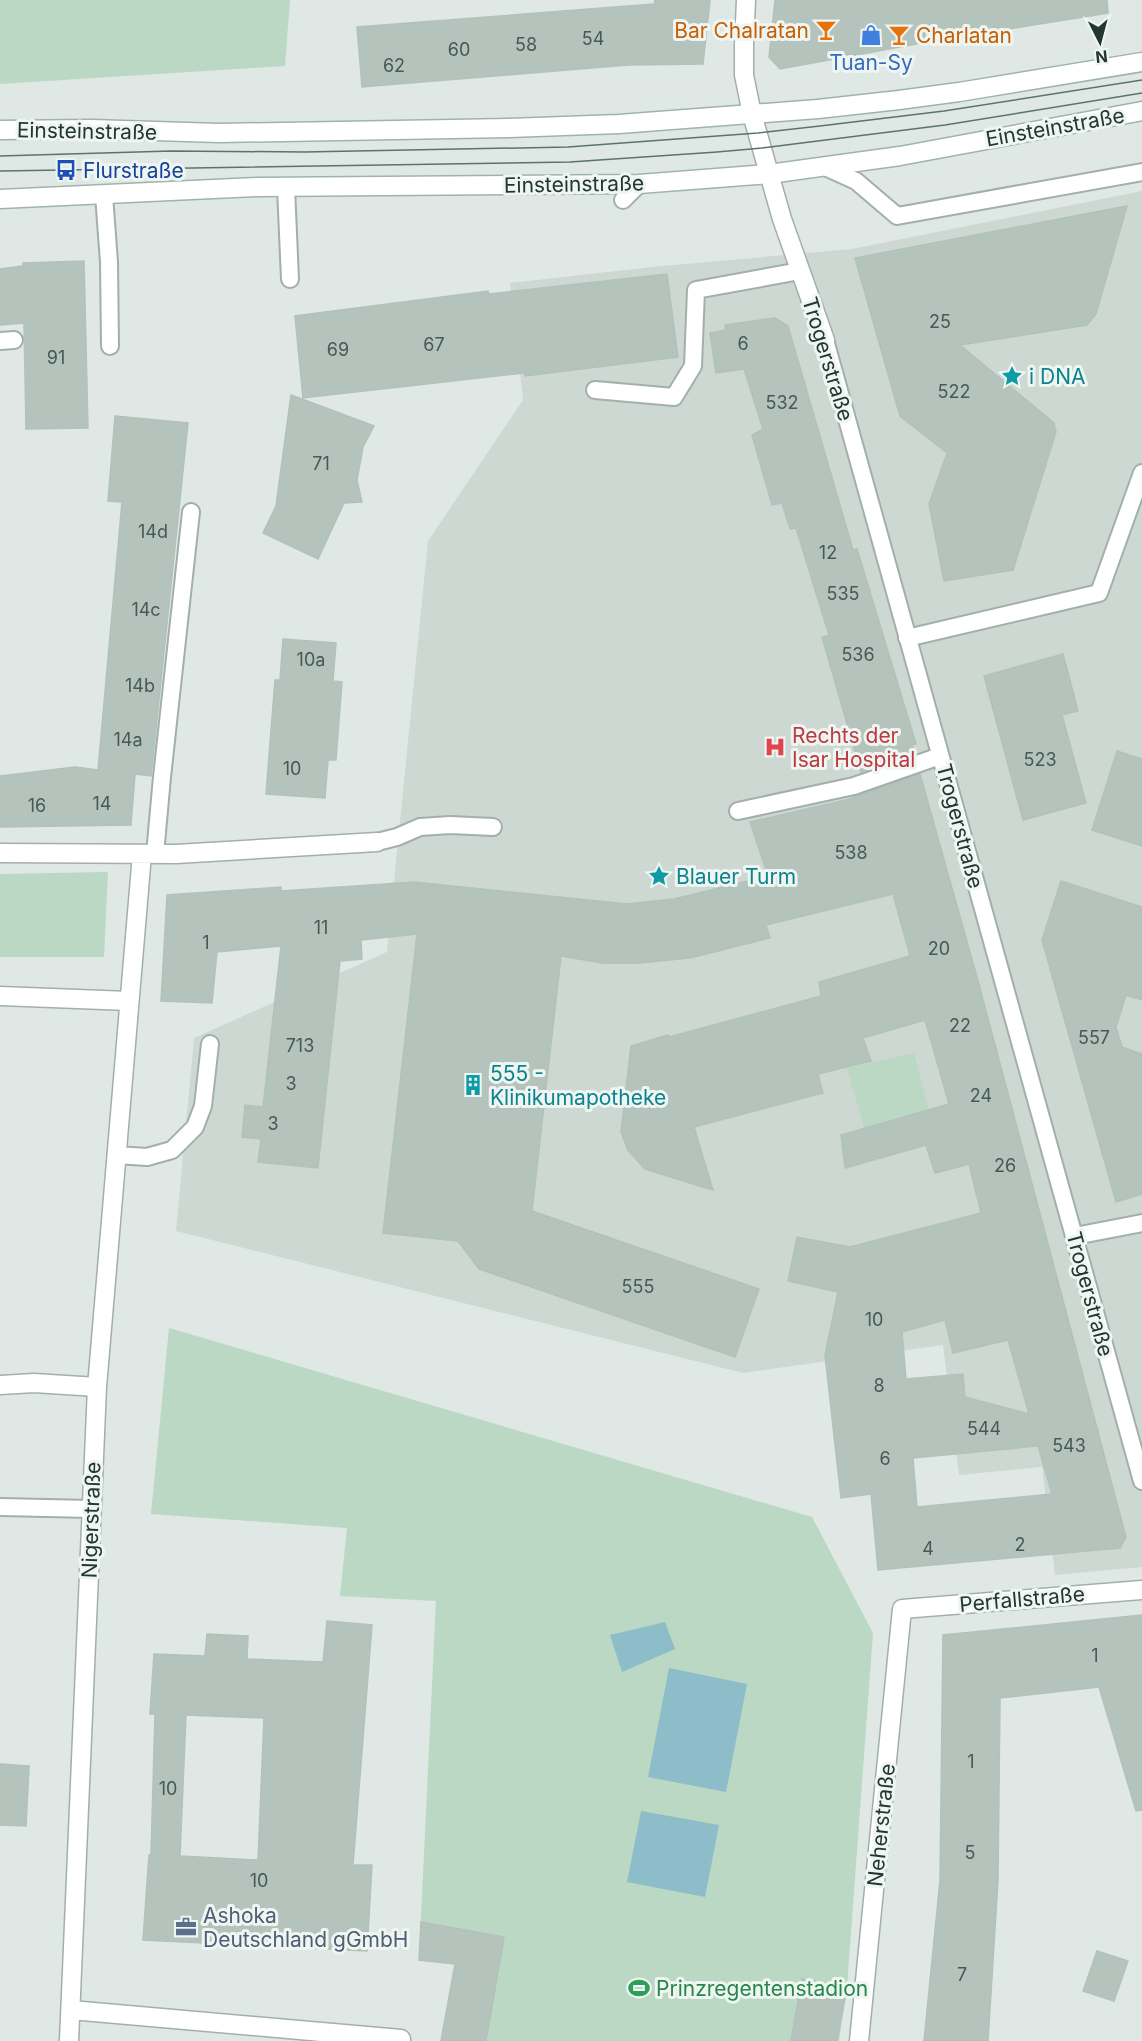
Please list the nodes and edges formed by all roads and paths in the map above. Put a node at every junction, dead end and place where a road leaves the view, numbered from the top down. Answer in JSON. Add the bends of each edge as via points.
{"nodes":[{"id":1,"x":746,"y":0,"type":"edge"},
{"id":2,"x":1142,"y":62,"type":"edge"},
{"id":3,"x":1142,"y":111,"type":"edge"},
{"id":4,"x":752,"y":114,"type":"junction"},
{"id":5,"x":0,"y":130,"type":"edge"},
{"id":6,"x":825,"y":167,"type":"junction"},
{"id":7,"x":1142,"y":172,"type":"edge"},
{"id":8,"x":769,"y":174,"type":"junction"},
{"id":9,"x":639,"y":184,"type":"junction"},
{"id":10,"x":286,"y":188,"type":"junction"},
{"id":11,"x":104,"y":195,"type":"junction"},
{"id":12,"x":0,"y":199,"type":"edge"},
{"id":13,"x":623,"y":200,"type":"dead end"},
{"id":14,"x":800,"y":271,"type":"junction"},
{"id":15,"x":290,"y":279,"type":"dead end"},
{"id":16,"x":825,"y":340,"type":"joint"},
{"id":17,"x":110,"y":346,"type":"dead end"},
{"id":18,"x":595,"y":390,"type":"dead end"},
{"id":19,"x":1142,"y":473,"type":"edge"},
{"id":20,"x":191,"y":512,"type":"dead end"},
{"id":21,"x":907,"y":638,"type":"junction"},
{"id":22,"x":940,"y":756,"type":"junction"},
{"id":23,"x":738,"y":811,"type":"dead end"},
{"id":24,"x":493,"y":826,"type":"dead end"},
{"id":25,"x":377,"y":842,"type":"joint"},
{"id":26,"x":0,"y":853,"type":"edge"},
{"id":27,"x":149,"y":854,"type":"junction"},
{"id":28,"x":0,"y":996,"type":"edge"},
{"id":29,"x":129,"y":1001,"type":"junction"},
{"id":30,"x":210,"y":1044,"type":"dead end"},
{"id":31,"x":116,"y":1155,"type":"junction"},
{"id":32,"x":1142,"y":1223,"type":"edge"},
{"id":33,"x":1075,"y":1236,"type":"junction"},
{"id":34,"x":0,"y":1384,"type":"edge"},
{"id":35,"x":97,"y":1387,"type":"junction"},
{"id":36,"x":1142,"y":1481,"type":"edge"},
{"id":37,"x":0,"y":1507,"type":"edge"},
{"id":38,"x":92,"y":1509,"type":"junction"},
{"id":39,"x":1142,"y":1590,"type":"edge"},
{"id":40,"x":902,"y":1609,"type":"joint"},
{"id":41,"x":71,"y":2010,"type":"junction"},
{"id":42,"x":69,"y":2041,"type":"edge"},
{"id":43,"x":401,"y":2041,"type":"edge"},
{"id":44,"x":860,"y":2041,"type":"edge"}],
"edges":[{"from":1,"to":4,"type":"street","name":"Trogerstraße","via":[[744,75]]},
{"from":2,"to":4,"type":"street","name":"Einsteinstraße","via":[[959,92]]},
{"from":3,"to":6,"type":"street","name":"Einsteinstraße"},
{"from":4,"to":5,"type":"street","name":"Einsteinstraße","via":[[509,128],[219,133]]},
{"from":4,"to":8,"type":"street","name":"Trogerstraße"},
{"from":6,"to":7,"type":"lane","via":[[856,181],[897,216]]},
{"from":6,"to":8,"type":"street","name":"Einsteinstraße"},
{"from":8,"to":9,"type":"street","name":"Einsteinstraße"},
{"from":8,"to":14,"type":"street","name":"Trogerstraße"},
{"from":9,"to":10,"type":"street","name":"Einsteinstraße"},
{"from":9,"to":13,"type":"lane"},
{"from":10,"to":11,"type":"street","name":"Einsteinstraße"},
{"from":10,"to":15,"type":"lane"},
{"from":11,"to":12,"type":"street","name":"Einsteinstraße"},
{"from":11,"to":17,"type":"lane"},
{"from":14,"to":16,"type":"street","name":"Trogerstraße"},
{"from":14,"to":18,"type":"lane","via":[[696,290],[693,366],[674,397]]},
{"from":16,"to":21,"type":"lane","name":"Trogerstraße"},
{"from":19,"to":21,"type":"lane","via":[[1099,593]]},
{"from":20,"to":27,"type":"lane","via":[[162,777]]},
{"from":21,"to":22,"type":"lane","name":"Trogerstraße"},
{"from":22,"to":23,"type":"lane","via":[[854,786]]},
{"from":22,"to":33,"type":"lane","name":"Trogerstraße"},
{"from":24,"to":25,"type":"lane","via":[[420,827]]},
{"from":25,"to":27,"type":"street"},
{"from":26,"to":27,"type":"street"},
{"from":27,"to":29,"type":"street","name":"Nigerstraße"},
{"from":28,"to":29,"type":"street"},
{"from":29,"to":31,"type":"street","name":"Nigerstraße"},
{"from":30,"to":31,"type":"lane","via":[[203,1106],[195,1127],[172,1150],[147,1156]]},
{"from":31,"to":35,"type":"street","name":"Nigerstraße"},
{"from":32,"to":33,"type":"lane"},
{"from":33,"to":36,"type":"lane","name":"Trogerstraße"},
{"from":34,"to":35,"type":"street"},
{"from":35,"to":38,"type":"street","name":"Nigerstraße"},
{"from":37,"to":38,"type":"lane"},
{"from":38,"to":41,"type":"street","name":"Nigerstraße"},
{"from":39,"to":40,"type":"street","name":"Perfallstraße"},
{"from":40,"to":44,"type":"street","name":"Neherstraße"},
{"from":41,"to":42,"type":"street","name":"Nigerstraße"},
{"from":41,"to":43,"type":"street"}]}
